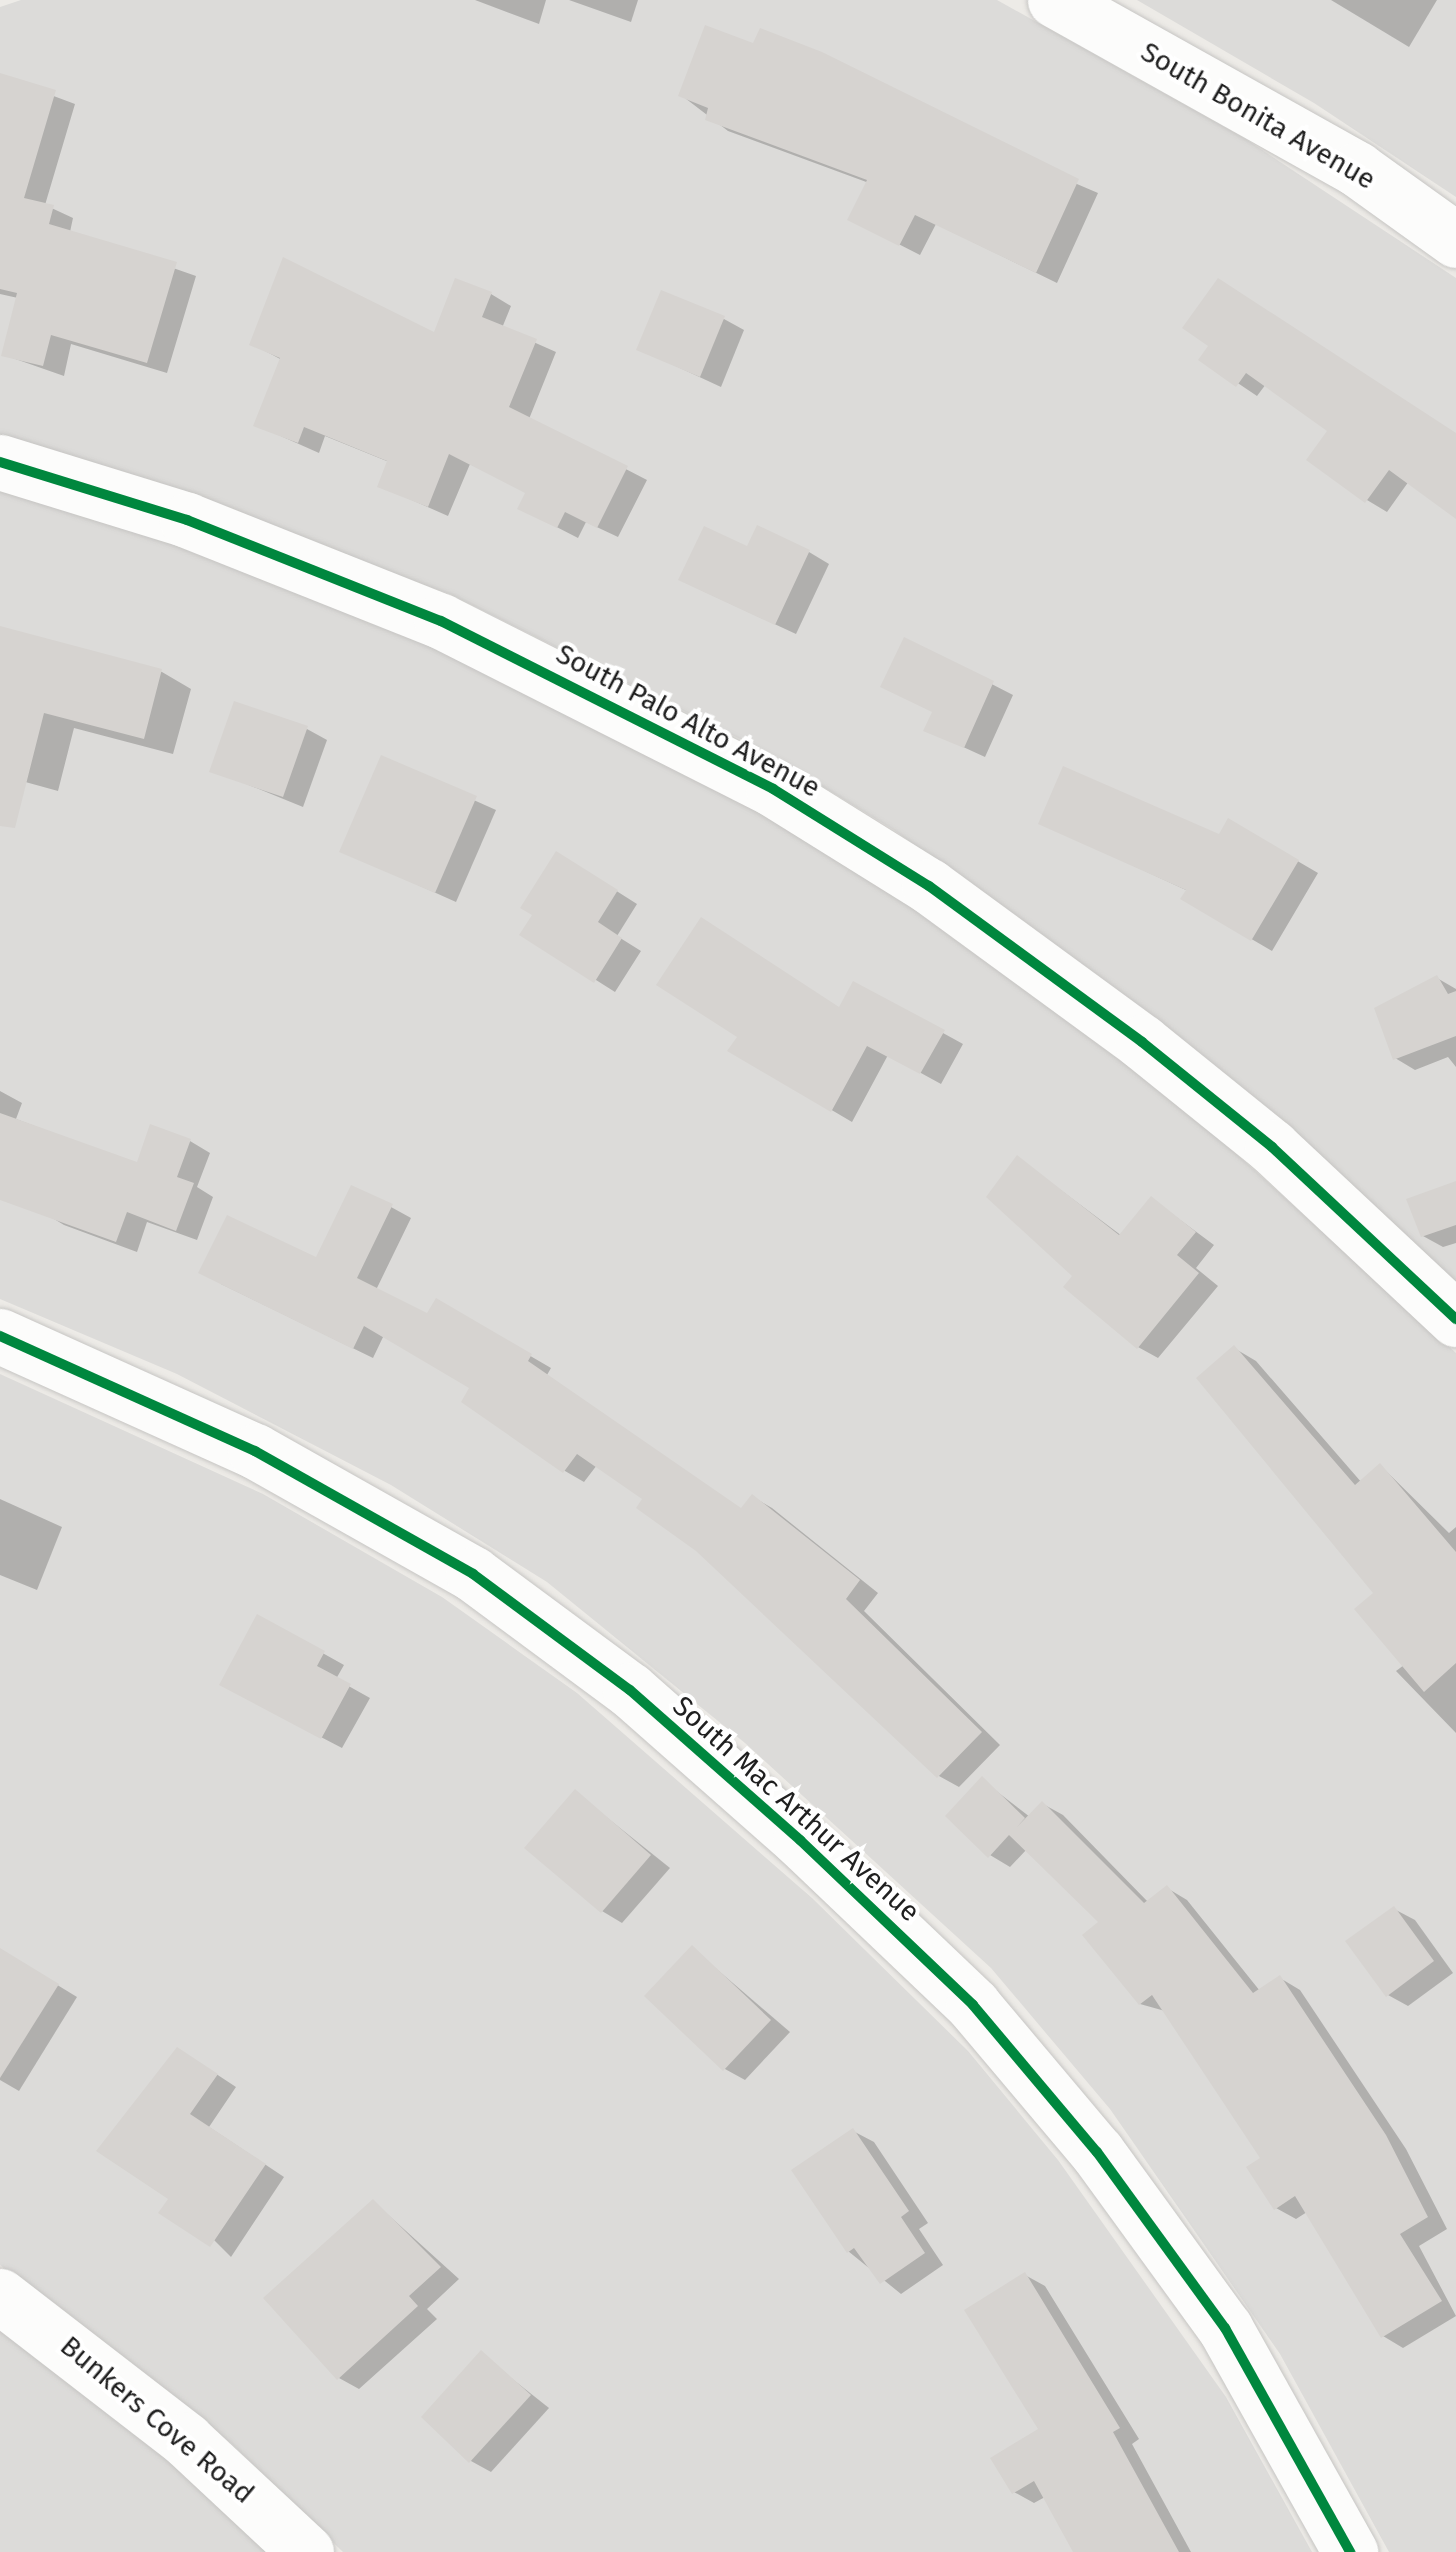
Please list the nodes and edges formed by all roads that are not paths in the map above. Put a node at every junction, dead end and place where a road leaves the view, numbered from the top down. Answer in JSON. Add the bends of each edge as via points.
{"nodes":[{"id":1,"x":1056,"y":0,"type":"edge"},
{"id":2,"x":1456,"y":240,"type":"edge"},
{"id":3,"x":0,"y":462,"type":"edge"},
{"id":4,"x":1456,"y":1318,"type":"edge"},
{"id":5,"x":0,"y":1336,"type":"edge"},
{"id":6,"x":0,"y":2296,"type":"edge"},
{"id":7,"x":306,"y":2552,"type":"edge"},
{"id":8,"x":1350,"y":2552,"type":"edge"}],
"edges":[{"from":1,"to":2,"type":"street","name":"South Bonita Avenue","via":[[1357,169]]},
{"from":3,"to":4,"type":"street","name":"South Palo Alto Avenue","via":[[187,520],[410,608],[773,788],[929,886],[1142,1042],[1272,1147]]},
{"from":5,"to":8,"type":"street","name":"South Mac Arthur Avenue","via":[[255,1451],[472,1574],[630,1690],[786,1828],[973,2005],[1097,2152],[1226,2328]]},
{"from":6,"to":7,"type":"street","name":"Bunkers Cove Road","via":[[158,2417]]}]}
